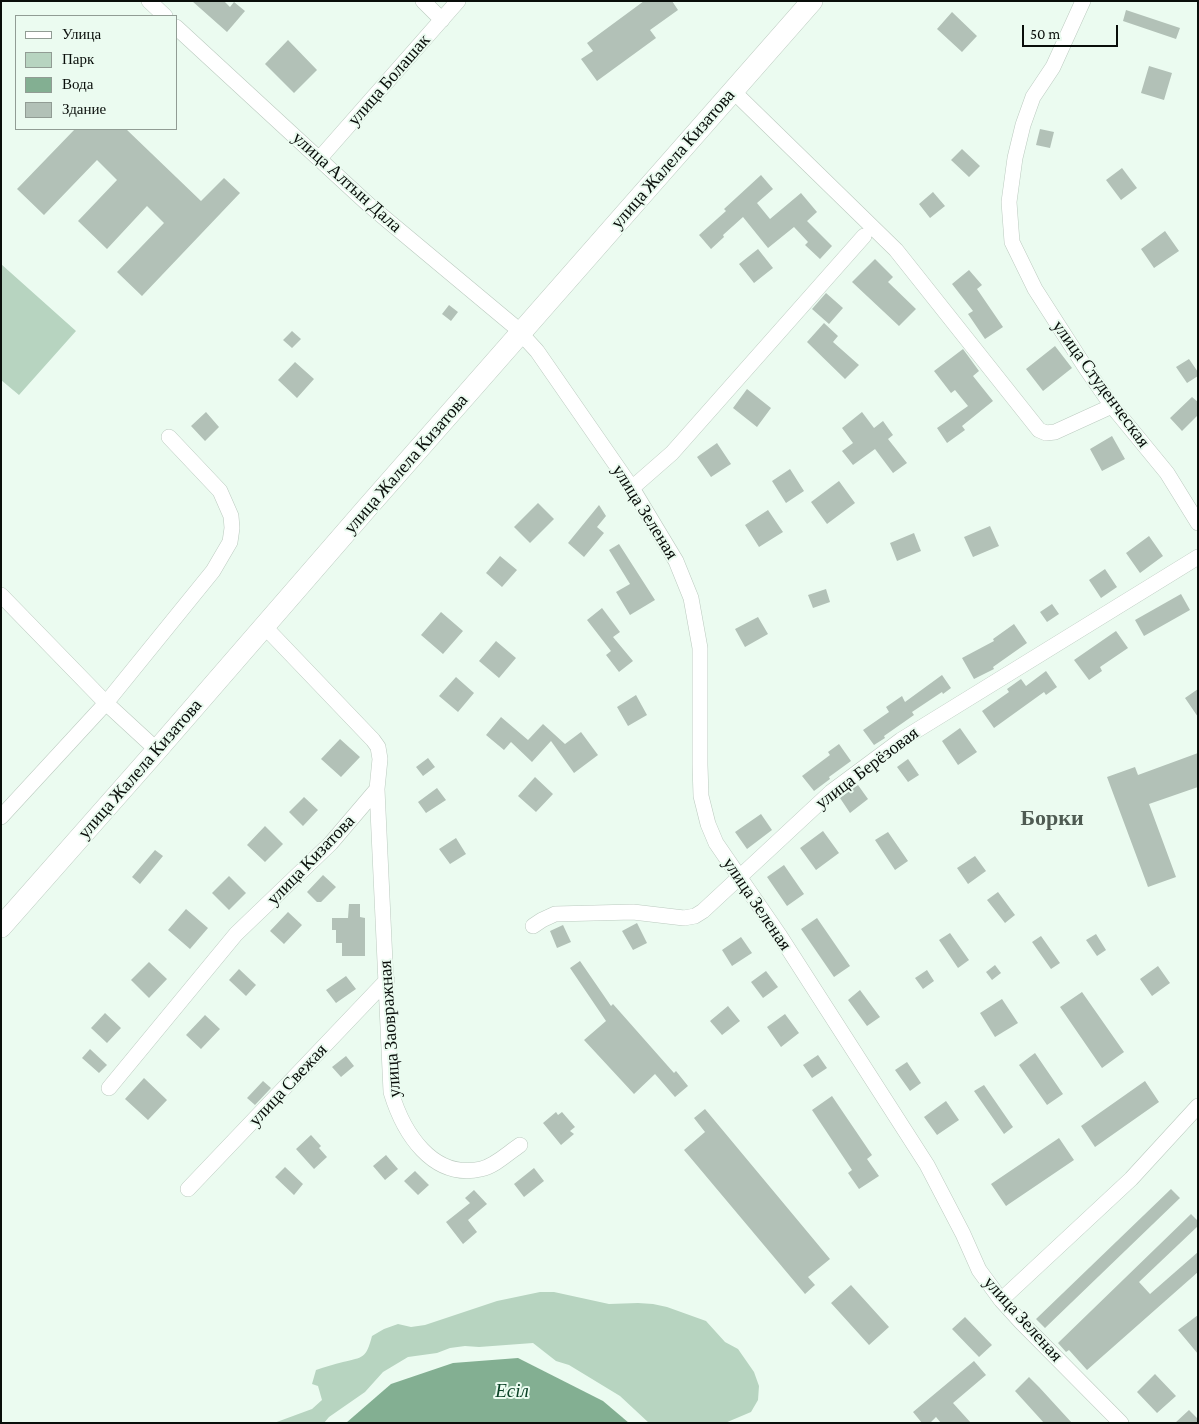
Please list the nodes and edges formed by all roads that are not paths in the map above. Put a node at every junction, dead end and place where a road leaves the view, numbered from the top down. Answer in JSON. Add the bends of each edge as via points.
{"nodes":[{"id":1,"x":149,"y":1,"type":"edge"},
{"id":2,"x":423,"y":1,"type":"edge"},
{"id":3,"x":458,"y":1,"type":"edge"},
{"id":4,"x":812,"y":1,"type":"edge"},
{"id":5,"x":1084,"y":1,"type":"edge"},
{"id":6,"x":164,"y":15,"type":"edge"},
{"id":7,"x":442,"y":20,"type":"junction"},
{"id":8,"x":178,"y":29,"type":"edge"},
{"id":9,"x":733,"y":91,"type":"junction"},
{"id":10,"x":320,"y":158,"type":"junction"},
{"id":11,"x":864,"y":236,"type":"dead end"},
{"id":12,"x":521,"y":333,"type":"junction"},
{"id":13,"x":1112,"y":406,"type":"junction"},
{"id":14,"x":169,"y":437,"type":"dead end"},
{"id":15,"x":632,"y":488,"type":"junction"},
{"id":16,"x":1198,"y":523,"type":"edge"},
{"id":17,"x":1198,"y":557,"type":"edge"},
{"id":18,"x":1,"y":595,"type":"edge"},
{"id":19,"x":264,"y":626,"type":"junction"},
{"id":20,"x":106,"y":703,"type":"junction"},
{"id":21,"x":157,"y":750,"type":"junction"},
{"id":22,"x":376,"y":790,"type":"junction"},
{"id":23,"x":1,"y":817,"type":"edge"},
{"id":24,"x":738,"y":877,"type":"junction"},
{"id":25,"x":533,"y":926,"type":"dead end"},
{"id":26,"x":1,"y":927,"type":"edge"},
{"id":27,"x":386,"y":980,"type":"junction"},
{"id":28,"x":109,"y":1088,"type":"dead end"},
{"id":29,"x":1198,"y":1106,"type":"edge"},
{"id":30,"x":520,"y":1145,"type":"dead end"},
{"id":31,"x":188,"y":1189,"type":"dead end"},
{"id":32,"x":1001,"y":1300,"type":"junction"},
{"id":33,"x":1121,"y":1423,"type":"edge"}],
"edges":[{"from":1,"to":6,"type":"street"},
{"from":2,"to":7,"type":"street"},
{"from":3,"to":7,"type":"street","name":"улица Болашак"},
{"from":4,"to":9,"type":"main road","name":"улица Жалела Кизатова"},
{"from":5,"to":13,"type":"street","name":"улица Студенческая","via":[[1053,66],[1033,97],[1015,158],[1009,202],[1012,242],[1035,289]]},
{"from":7,"to":10,"type":"street","name":"улица Болашак"},
{"from":8,"to":10,"type":"street","name":"улица Алтын Дала"},
{"from":9,"to":12,"type":"main road","name":"улица Жалела Кизатова"},
{"from":9,"to":13,"type":"street","via":[[896,250],[1039,430],[1055,432]]},
{"from":10,"to":12,"type":"street","name":"улица Алтын Дала","via":[[369,205]]},
{"from":11,"to":15,"type":"street","via":[[672,452]]},
{"from":12,"to":15,"type":"street","name":"улица Зеленая","via":[[537,351]]},
{"from":12,"to":19,"type":"main road","name":"улица Жалела Кизатова"},
{"from":13,"to":16,"type":"street","name":"улица Студенческая","via":[[1167,473]]},
{"from":14,"to":20,"type":"street","via":[[220,491],[230,516],[230,542],[213,571]]},
{"from":15,"to":24,"type":"street","name":"улица Зеленая","via":[[676,561],[691,598],[700,648],[701,796],[716,843]]},
{"from":17,"to":24,"type":"street","name":"улица Берёзовая","via":[[901,740],[831,792]]},
{"from":18,"to":20,"type":"street"},
{"from":19,"to":21,"type":"main road","name":"улица Жалела Кизатова"},
{"from":19,"to":22,"type":"street","via":[[374,740],[380,759]]},
{"from":20,"to":21,"type":"street"},
{"from":20,"to":23,"type":"street"},
{"from":21,"to":26,"type":"main road","name":"улица Жалела Кизатова"},
{"from":22,"to":27,"type":"street","name":"улица Заовражная"},
{"from":22,"to":28,"type":"street","name":"улица Кизатова","via":[[331,843],[236,934]]},
{"from":24,"to":25,"type":"street","name":"улица Берёзовая","via":[[694,916],[684,918],[633,912],[555,914]]},
{"from":24,"to":32,"type":"street","name":"улица Зеленая","via":[[780,936],[927,1165],[979,1270]]},
{"from":27,"to":30,"type":"street","name":"улица Заовражная","via":[[391,1092],[403,1124],[415,1142],[440,1164],[468,1171],[482,1169]]},
{"from":27,"to":31,"type":"street","name":"улица Свежая"},
{"from":29,"to":32,"type":"street","via":[[1131,1179]]},
{"from":32,"to":33,"type":"street","name":"улица Зеленая"}]}
